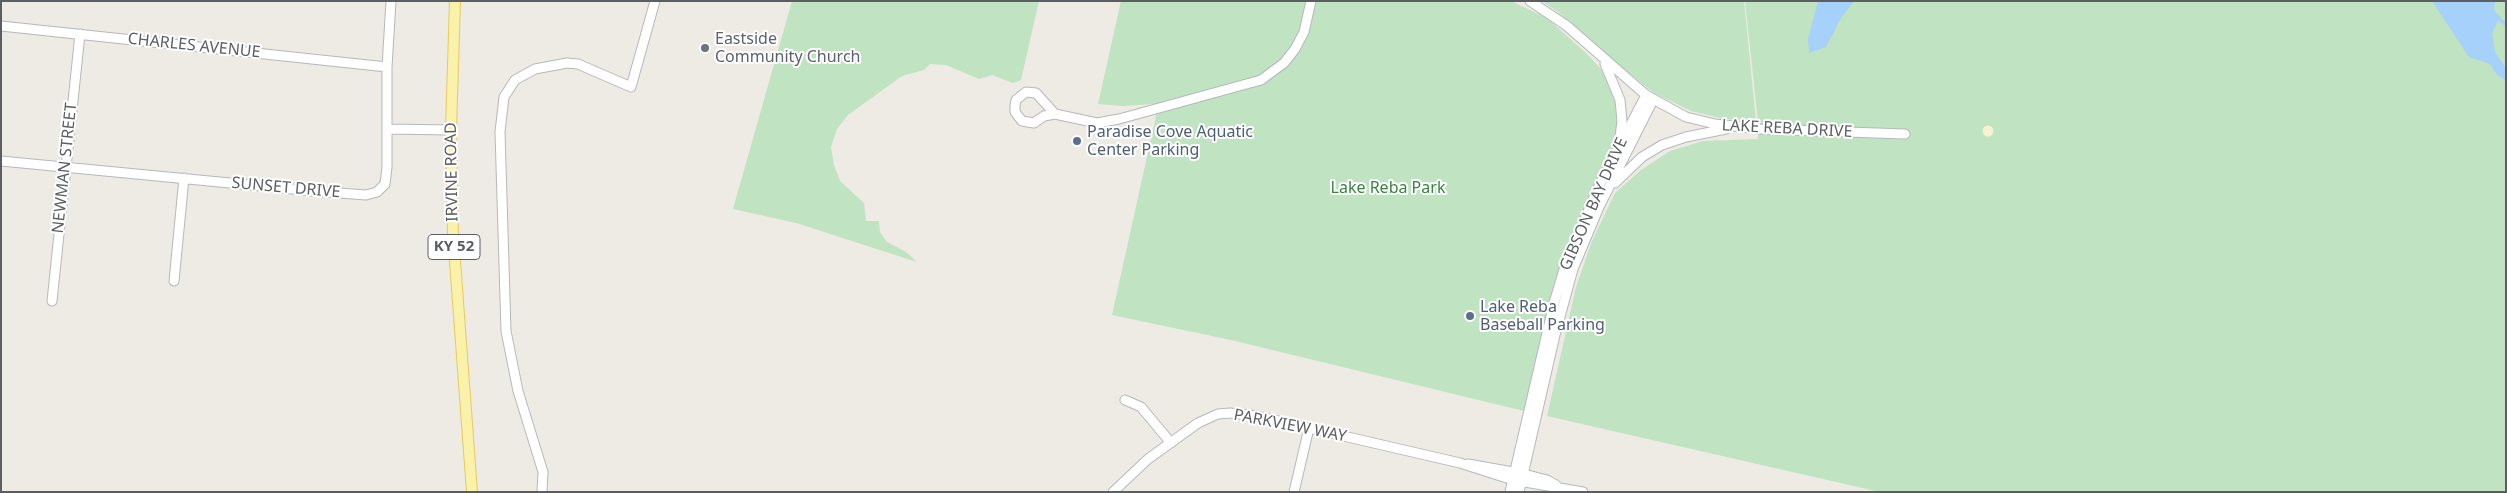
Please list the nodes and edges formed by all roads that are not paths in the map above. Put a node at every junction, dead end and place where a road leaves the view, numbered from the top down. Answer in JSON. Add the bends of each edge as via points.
{"nodes":[{"id":1,"x":391,"y":1,"type":"edge"},
{"id":2,"x":455,"y":1,"type":"edge"},
{"id":3,"x":655,"y":1,"type":"edge"},
{"id":4,"x":1311,"y":1,"type":"edge"},
{"id":5,"x":1530,"y":1,"type":"edge"},
{"id":6,"x":1,"y":26,"type":"edge"},
{"id":7,"x":80,"y":34,"type":"junction"},
{"id":8,"x":1601,"y":57,"type":"junction"},
{"id":9,"x":387,"y":67,"type":"junction"},
{"id":10,"x":1649,"y":97,"type":"junction"},
{"id":11,"x":1055,"y":114,"type":"junction"},
{"id":12,"x":1735,"y":127,"type":"junction"},
{"id":13,"x":388,"y":129,"type":"junction"},
{"id":14,"x":451,"y":130,"type":"junction"},
{"id":15,"x":1905,"y":134,"type":"dead end"},
{"id":16,"x":1618,"y":148,"type":"junction"},
{"id":17,"x":1,"y":161,"type":"edge"},
{"id":18,"x":65,"y":167,"type":"junction"},
{"id":19,"x":184,"y":178,"type":"junction"},
{"id":20,"x":1608,"y":190,"type":"junction"},
{"id":21,"x":1569,"y":268,"type":"junction"},
{"id":22,"x":174,"y":281,"type":"dead end"},
{"id":23,"x":52,"y":301,"type":"dead end"},
{"id":24,"x":1125,"y":400,"type":"dead end"},
{"id":25,"x":1309,"y":428,"type":"junction"},
{"id":26,"x":1170,"y":443,"type":"junction"},
{"id":27,"x":1518,"y":477,"type":"junction"},
{"id":28,"x":472,"y":492,"type":"edge"},
{"id":29,"x":542,"y":492,"type":"edge"},
{"id":30,"x":1113,"y":492,"type":"edge"},
{"id":31,"x":1294,"y":492,"type":"edge"},
{"id":32,"x":1510,"y":492,"type":"edge"},
{"id":33,"x":1519,"y":492,"type":"edge"},
{"id":34,"x":1583,"y":492,"type":"edge"}],
"edges":[{"from":1,"to":9,"type":"street","name":"SUNSET DRIVE"},
{"from":2,"to":14,"type":"main road","name":"IRVINE ROAD","number":"KY 52"},
{"from":3,"to":29,"type":"street","via":[[631,87],[578,64],[567,63],[535,68],[515,80],[504,97],[500,132],[506,331],[518,391],[543,472]]},
{"from":4,"to":11,"type":"street","via":[[1304,32],[1295,49],[1284,63],[1261,80],[1097,123]]},
{"from":5,"to":8,"type":"street","name":"LAKE REBA DRIVE","via":[[1555,17]]},
{"from":6,"to":7,"type":"street","name":"CHARLES AVENUE"},
{"from":7,"to":9,"type":"street","name":"CHARLES AVENUE"},
{"from":7,"to":18,"type":"street","name":"NEWMAN STREET"},
{"from":8,"to":10,"type":"street","name":"LAKE REBA DRIVE"},
{"from":8,"to":16,"type":"street","via":[[1620,100],[1622,121]]},
{"from":9,"to":13,"type":"street","name":"SUNSET DRIVE"},
{"from":10,"to":12,"type":"street","name":"LAKE REBA DRIVE","via":[[1693,119]]},
{"from":10,"to":16,"type":"street","name":"GIBSON BAY DRIVE"},
{"from":10,"to":20,"type":"street","name":"GIBSON BAY DRIVE"},
{"from":11,"to":11,"type":"street","via":[[1028,123],[1018,117],[1015,106],[1020,95],[1031,92],[1041,97]]},
{"from":12,"to":15,"type":"street","name":"LAKE REBA DRIVE"},
{"from":12,"to":20,"type":"street","via":[[1698,133],[1662,145],[1637,161]]},
{"from":13,"to":14,"type":"street"},
{"from":13,"to":19,"type":"street","name":"SUNSET DRIVE","via":[[386,180],[381,190],[370,195]]},
{"from":14,"to":28,"type":"main road","name":"IRVINE ROAD","number":"KY 52","via":[[453,234]]},
{"from":16,"to":21,"type":"street","name":"GIBSON BAY DRIVE","via":[[1586,214]]},
{"from":17,"to":18,"type":"street","name":"SUNSET DRIVE"},
{"from":18,"to":19,"type":"street","name":"SUNSET DRIVE"},
{"from":18,"to":23,"type":"street","name":"NEWMAN STREET"},
{"from":19,"to":22,"type":"street"},
{"from":20,"to":21,"type":"street","name":"GIBSON BAY DRIVE"},
{"from":21,"to":27,"type":"street","name":"GIBSON BAY DRIVE"},
{"from":24,"to":26,"type":"street","via":[[1141,407]]},
{"from":25,"to":26,"type":"street","name":"PARKVIEW WAY","via":[[1243,413],[1218,414],[1198,423]]},
{"from":25,"to":27,"type":"street","name":"PARKVIEW WAY","via":[[1460,463],[1488,466]]},
{"from":25,"to":31,"type":"street"},
{"from":26,"to":30,"type":"street","name":"PARKVIEW WAY"},
{"from":27,"to":32,"type":"street","name":"GIBSON BAY DRIVE"},
{"from":27,"to":33,"type":"street","name":"GIBSON BAY DRIVE"},
{"from":27,"to":34,"type":"street","name":"PARKVIEW WAY","via":[[1545,486]]}]}
